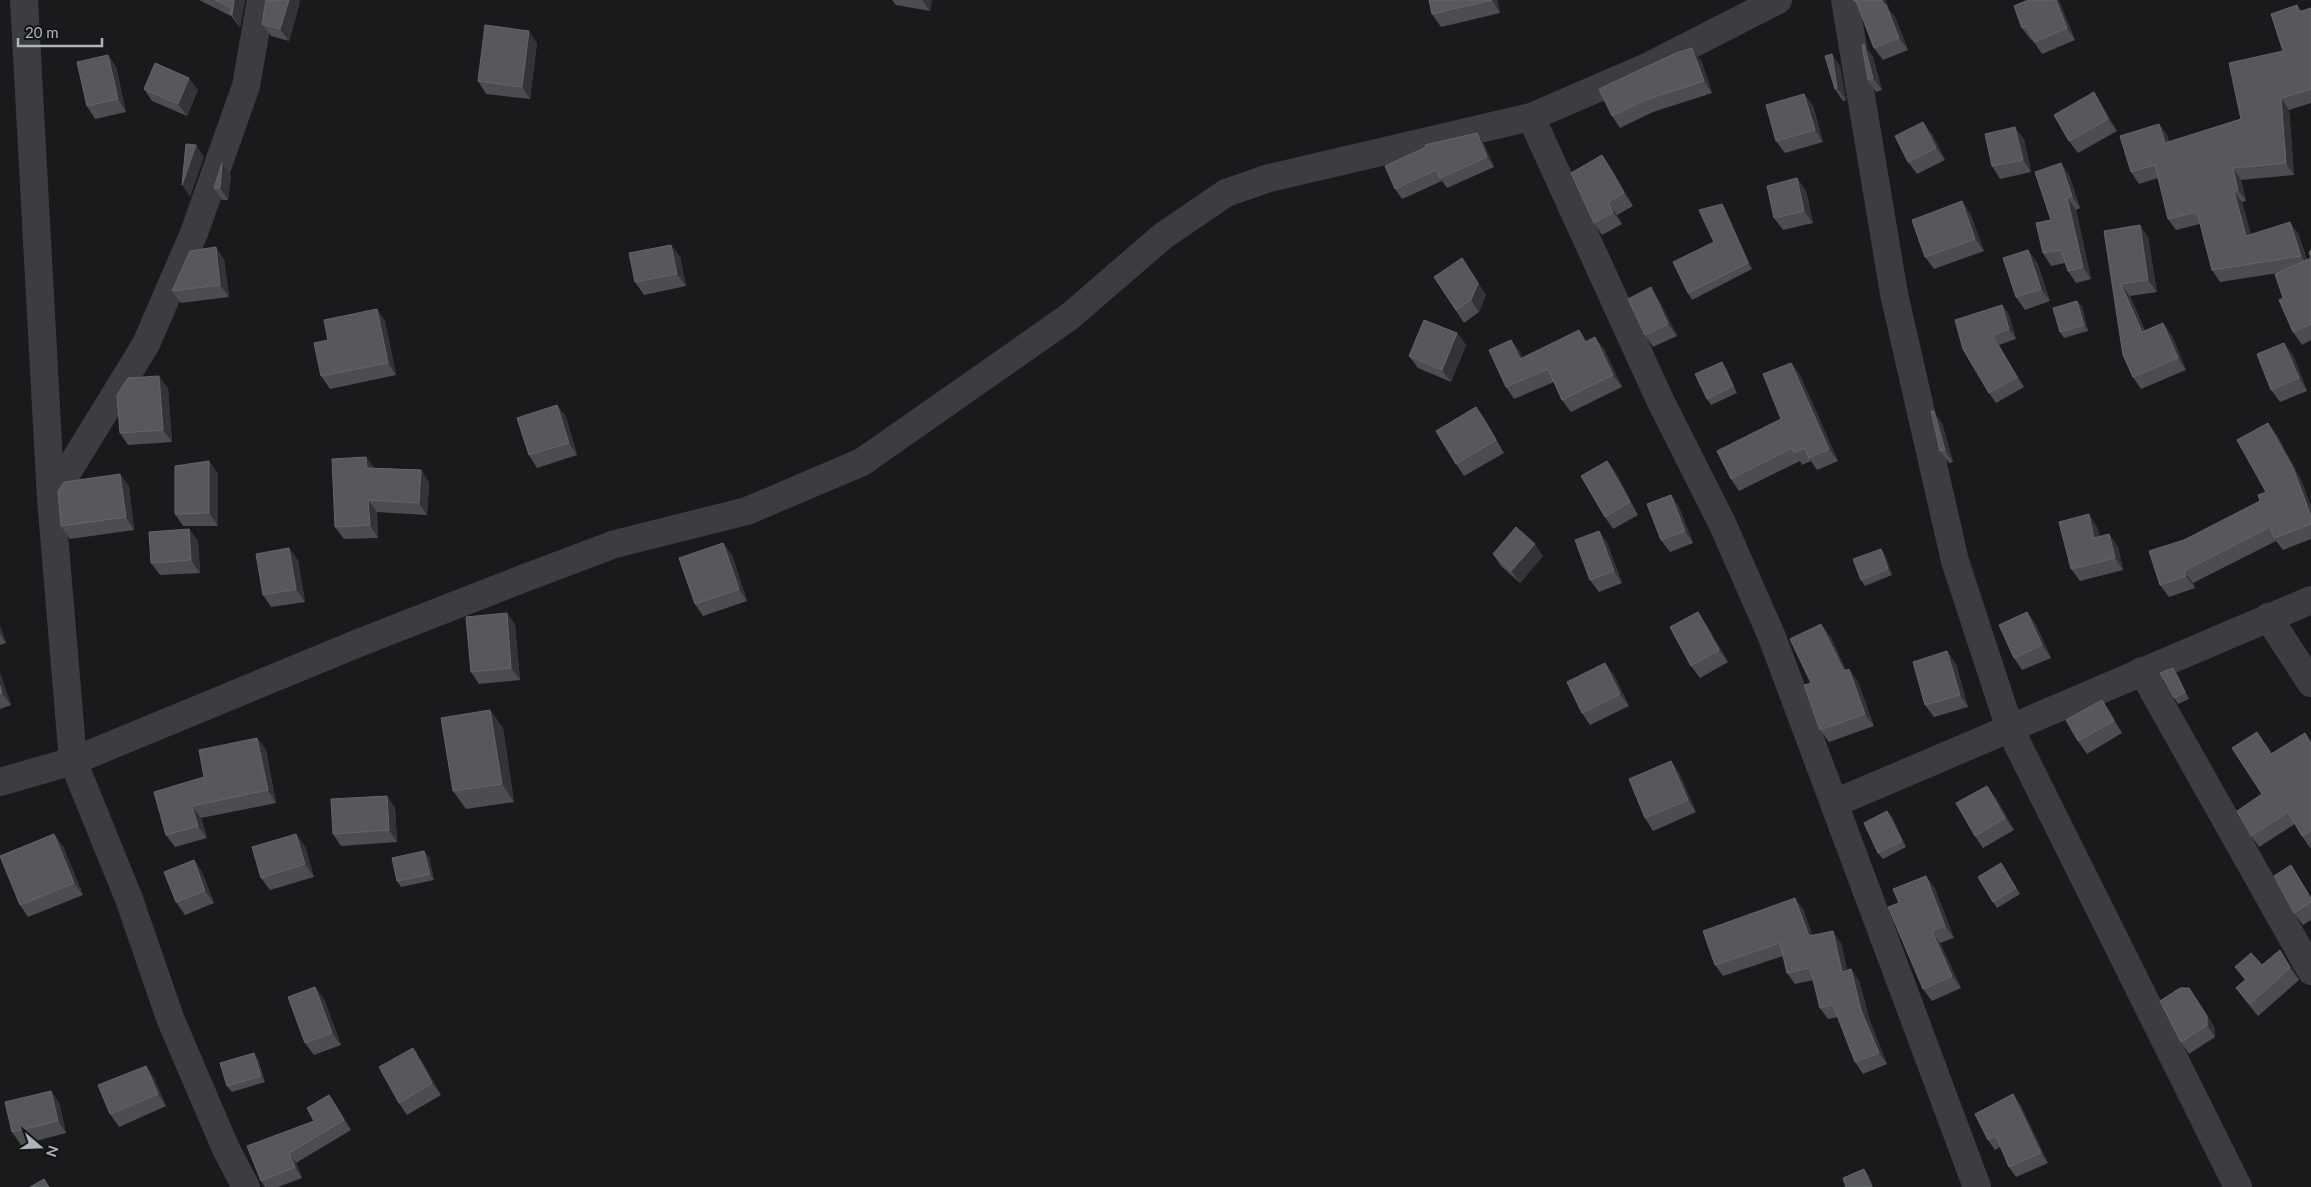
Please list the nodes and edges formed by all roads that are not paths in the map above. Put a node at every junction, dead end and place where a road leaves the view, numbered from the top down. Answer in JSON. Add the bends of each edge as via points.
{"nodes":[{"id":1,"x":24,"y":0,"type":"edge"},
{"id":2,"x":261,"y":0,"type":"edge"},
{"id":3,"x":1778,"y":0,"type":"edge"},
{"id":4,"x":1845,"y":0,"type":"edge"},
{"id":5,"x":1531,"y":117,"type":"junction"},
{"id":6,"x":51,"y":499,"type":"junction"},
{"id":7,"x":2311,"y":600,"type":"edge"},
{"id":8,"x":2268,"y":617,"type":"junction"},
{"id":9,"x":2142,"y":671,"type":"junction"},
{"id":10,"x":2311,"y":683,"type":"edge"},
{"id":11,"x":2010,"y":729,"type":"junction"},
{"id":12,"x":73,"y":761,"type":"junction"},
{"id":13,"x":0,"y":782,"type":"edge"},
{"id":14,"x":1835,"y":804,"type":"junction"},
{"id":15,"x":2311,"y":971,"type":"edge"},
{"id":16,"x":246,"y":1187,"type":"edge"},
{"id":17,"x":1977,"y":1187,"type":"edge"},
{"id":18,"x":2238,"y":1187,"type":"edge"}],
"edges":[{"from":1,"to":6,"type":"street"},
{"from":2,"to":6,"type":"street","via":[[246,86],[190,242],[146,344]]},
{"from":3,"to":5,"type":"street","via":[[1649,66]]},
{"from":4,"to":11,"type":"street","via":[[1894,294],[1955,561]]},
{"from":5,"to":12,"type":"street","via":[[1269,178],[1226,193],[1163,236],[1069,317],[862,462],[747,511],[615,544],[522,579]]},
{"from":5,"to":14,"type":"street","via":[[1660,400],[1730,540],[1772,637]]},
{"from":6,"to":12,"type":"street"},
{"from":7,"to":8,"type":"street"},
{"from":8,"to":9,"type":"street"},
{"from":8,"to":10,"type":"street"},
{"from":9,"to":11,"type":"street"},
{"from":9,"to":15,"type":"street"},
{"from":11,"to":14,"type":"street"},
{"from":11,"to":18,"type":"street"},
{"from":12,"to":13,"type":"street"},
{"from":12,"to":16,"type":"street","via":[[130,899],[170,1018],[226,1150]]},
{"from":14,"to":17,"type":"street"}]}
